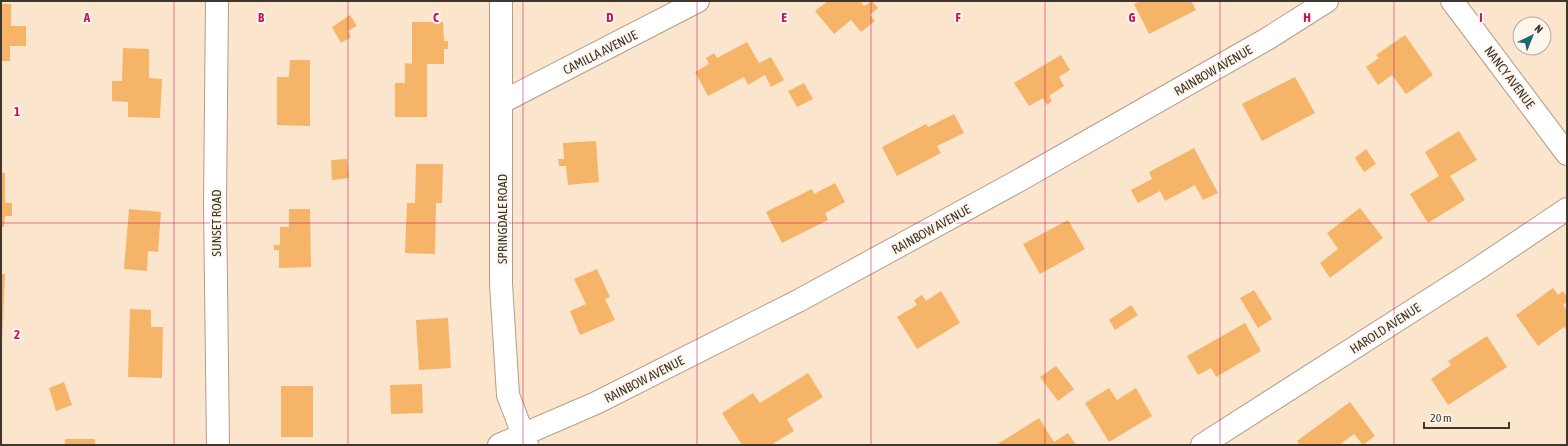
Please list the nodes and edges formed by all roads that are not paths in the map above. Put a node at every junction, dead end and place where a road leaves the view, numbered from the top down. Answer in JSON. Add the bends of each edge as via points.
{"nodes":[{"id":1,"x":217,"y":1,"type":"edge"},
{"id":2,"x":501,"y":1,"type":"edge"},
{"id":3,"x":698,"y":1,"type":"edge"},
{"id":4,"x":1327,"y":1,"type":"edge"},
{"id":5,"x":1452,"y":1,"type":"edge"},
{"id":6,"x":502,"y":102,"type":"junction"},
{"id":7,"x":1567,"y":154,"type":"edge"},
{"id":8,"x":1567,"y":209,"type":"edge"},
{"id":9,"x":525,"y":440,"type":"edge"},
{"id":10,"x":218,"y":445,"type":"edge"},
{"id":11,"x":499,"y":445,"type":"edge"},
{"id":12,"x":1202,"y":445,"type":"edge"}],
"edges":[{"from":1,"to":10,"type":"street","name":"SUNSET ROAD","via":[[215,203]]},
{"from":2,"to":6,"type":"street","name":"SPRINGDALE ROAD"},
{"from":3,"to":6,"type":"street","name":"CAMILLA AVENUE"},
{"from":4,"to":9,"type":"street","name":"RAINBOW AVENUE","via":[[1025,177],[805,298]]},
{"from":5,"to":7,"type":"street","name":"NANCY AVENUE"},
{"from":6,"to":9,"type":"street","name":"SPRINGDALE ROAD","via":[[502,284],[508,395]]},
{"from":8,"to":12,"type":"street","name":"HAROLD AVENUE"},
{"from":9,"to":11,"type":"street"}]}
